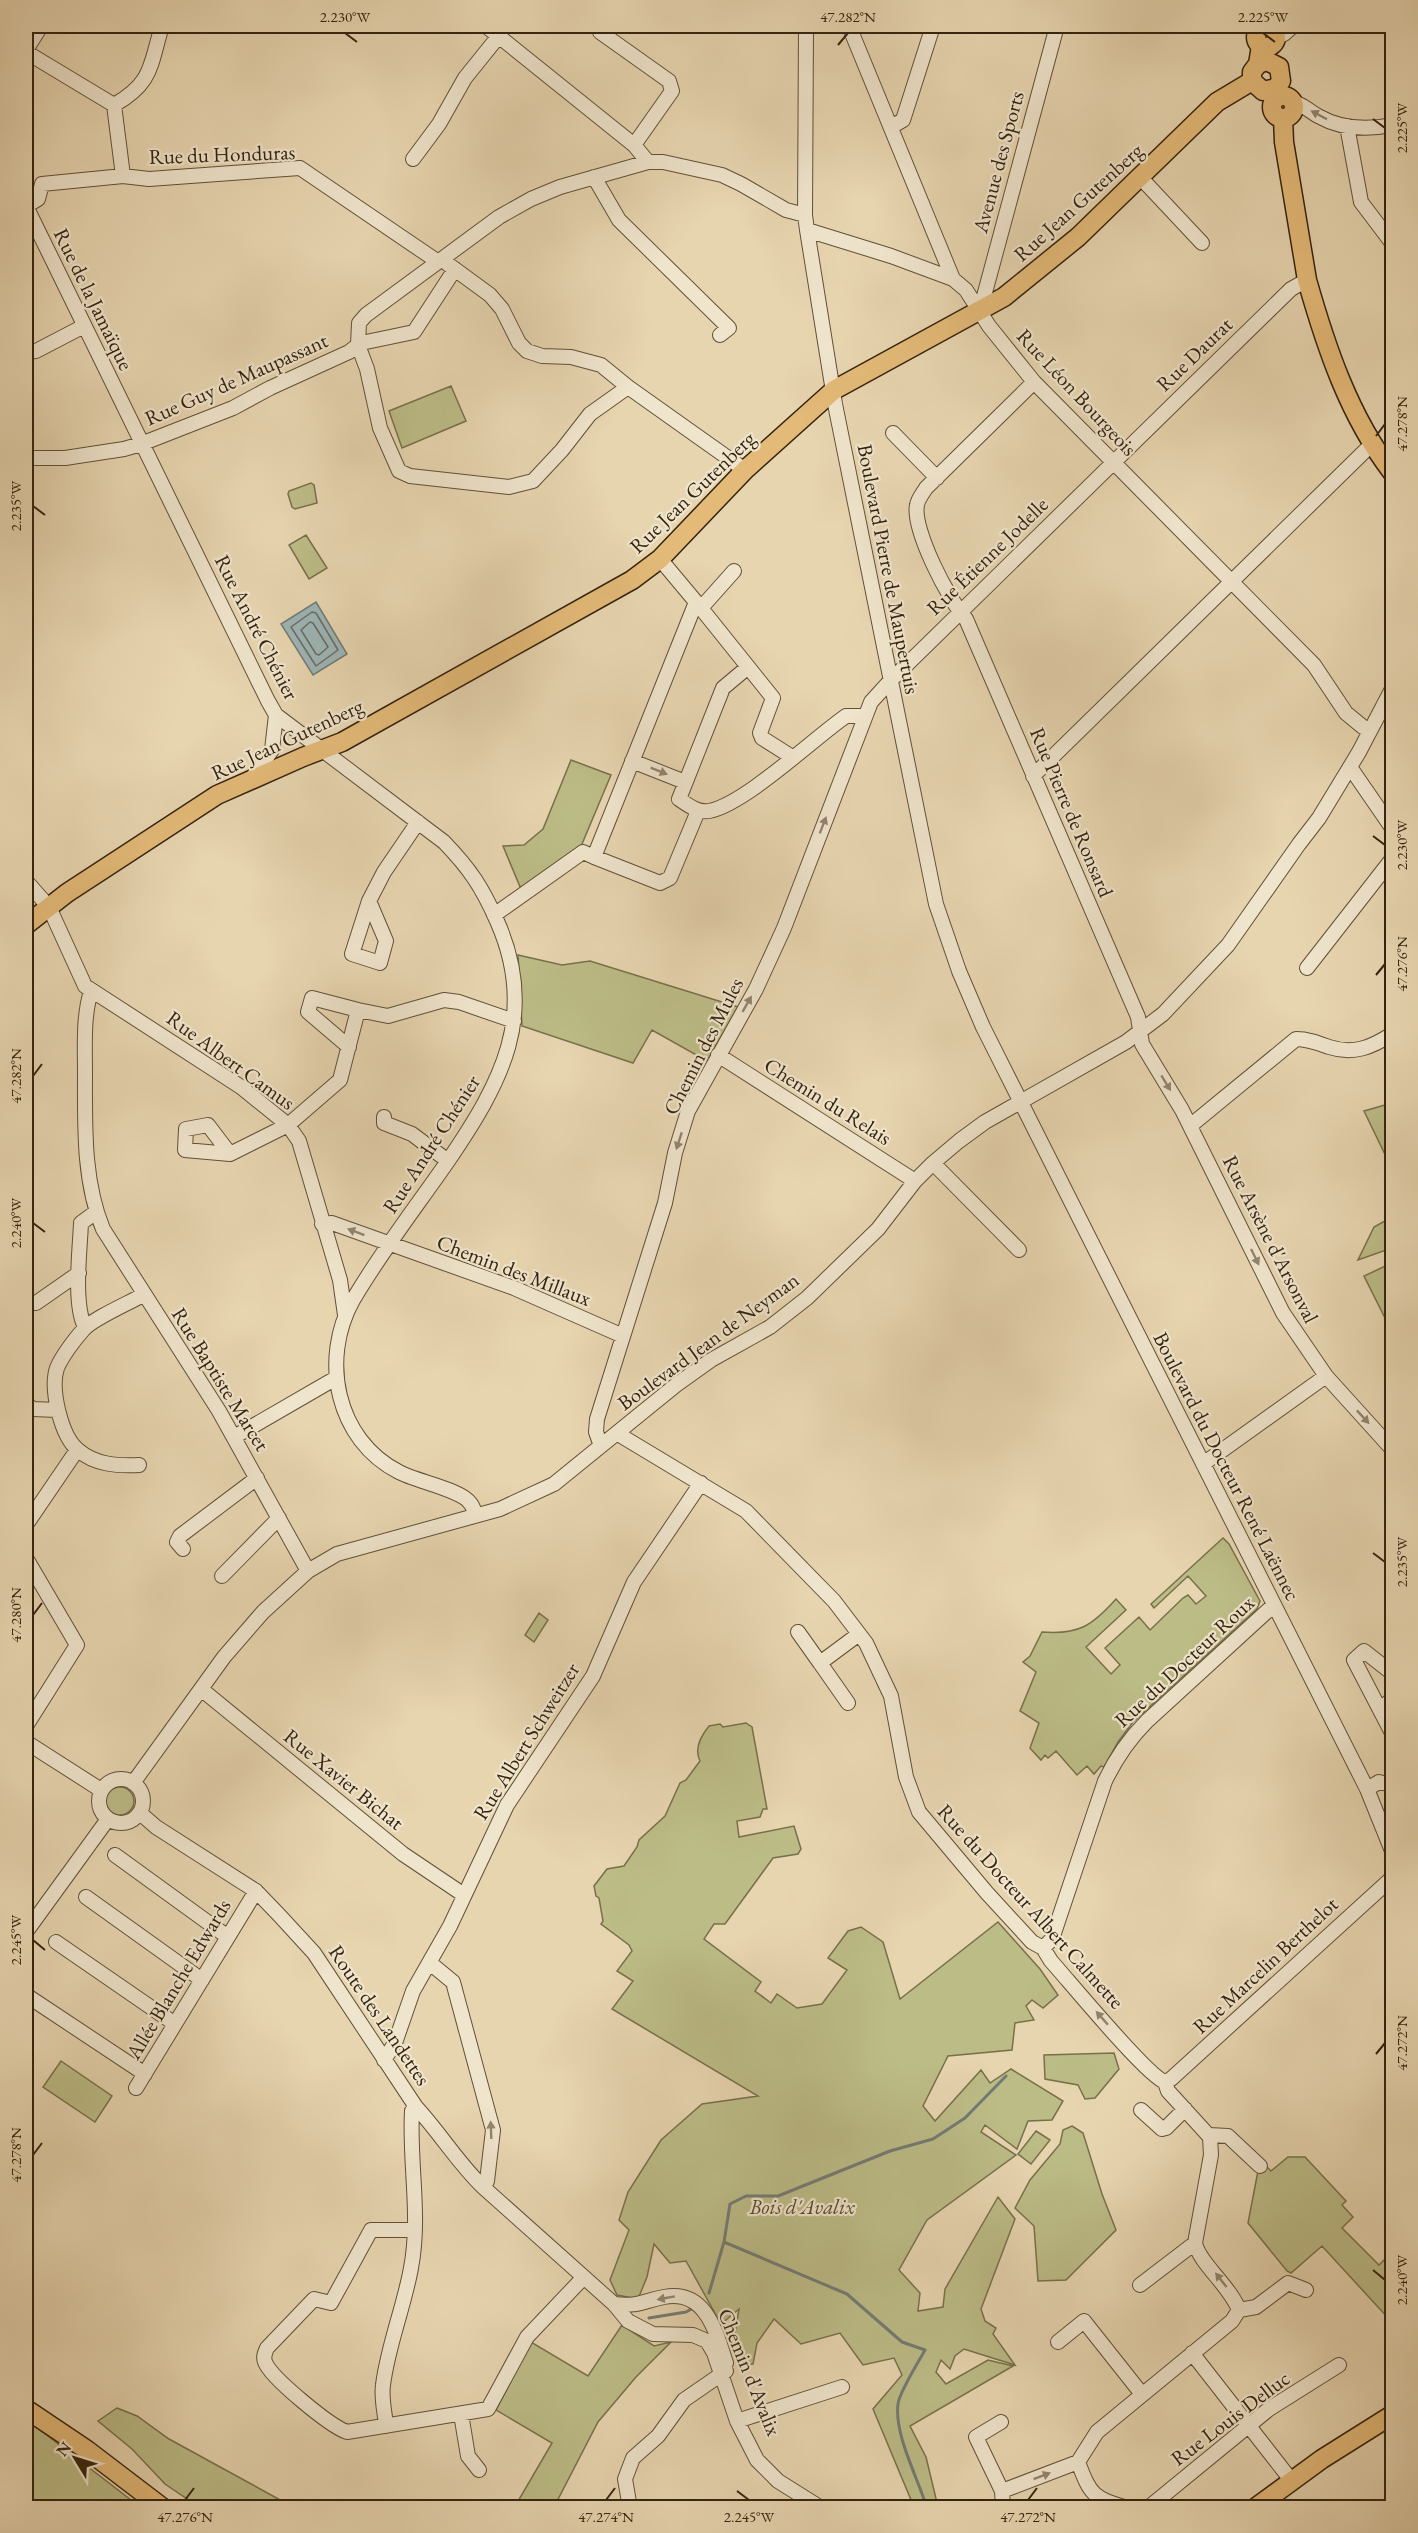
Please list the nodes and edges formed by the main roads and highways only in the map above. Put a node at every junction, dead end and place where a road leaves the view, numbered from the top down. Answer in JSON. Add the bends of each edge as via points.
{"nodes":[{"id":1,"x":1266,"y":44,"type":"edge"},
{"id":2,"x":1252,"y":81,"type":"junction"},
{"id":3,"x":1280,"y":99,"type":"junction"},
{"id":4,"x":1392,"y":472,"type":"edge"},
{"id":5,"x":26,"y":925,"type":"edge"},
{"id":6,"x":26,"y":2394,"type":"edge"},
{"id":7,"x":26,"y":2409,"type":"edge"},
{"id":8,"x":1392,"y":2415,"type":"edge"},
{"id":9,"x":26,"y":2420,"type":"edge"},
{"id":10,"x":1392,"y":2427,"type":"edge"},
{"id":11,"x":87,"y":2450,"type":"junction"},
{"id":12,"x":163,"y":2508,"type":"edge"},
{"id":13,"x":1256,"y":2508,"type":"edge"},
{"id":14,"x":1270,"y":2508,"type":"edge"}],
"edges":[{"from":1,"to":2,"type":"main road","via":[[1252,72]]},
{"from":1,"to":3,"type":"main road","via":[[1281,72]]},
{"from":2,"to":3,"type":"main road","via":[[1258,89]]},
{"from":2,"to":5,"type":"main road","name":"Rue Jean Gutenberg","via":[[1217,102],[1078,237],[1005,297],[834,390],[746,470],[660,559],[632,580],[344,741],[217,795]]},
{"from":3,"to":4,"type":"main road","via":[[1307,280],[1342,388]]},
{"from":6,"to":11,"type":"main road","via":[[75,2433]]},
{"from":7,"to":11,"type":"main road"},
{"from":8,"to":13,"type":"main road","via":[[1291,2480]]},
{"from":9,"to":11,"type":"main road","via":[[67,2444]]},
{"from":10,"to":14,"type":"main road"},
{"from":11,"to":12,"type":"main road"}]}
